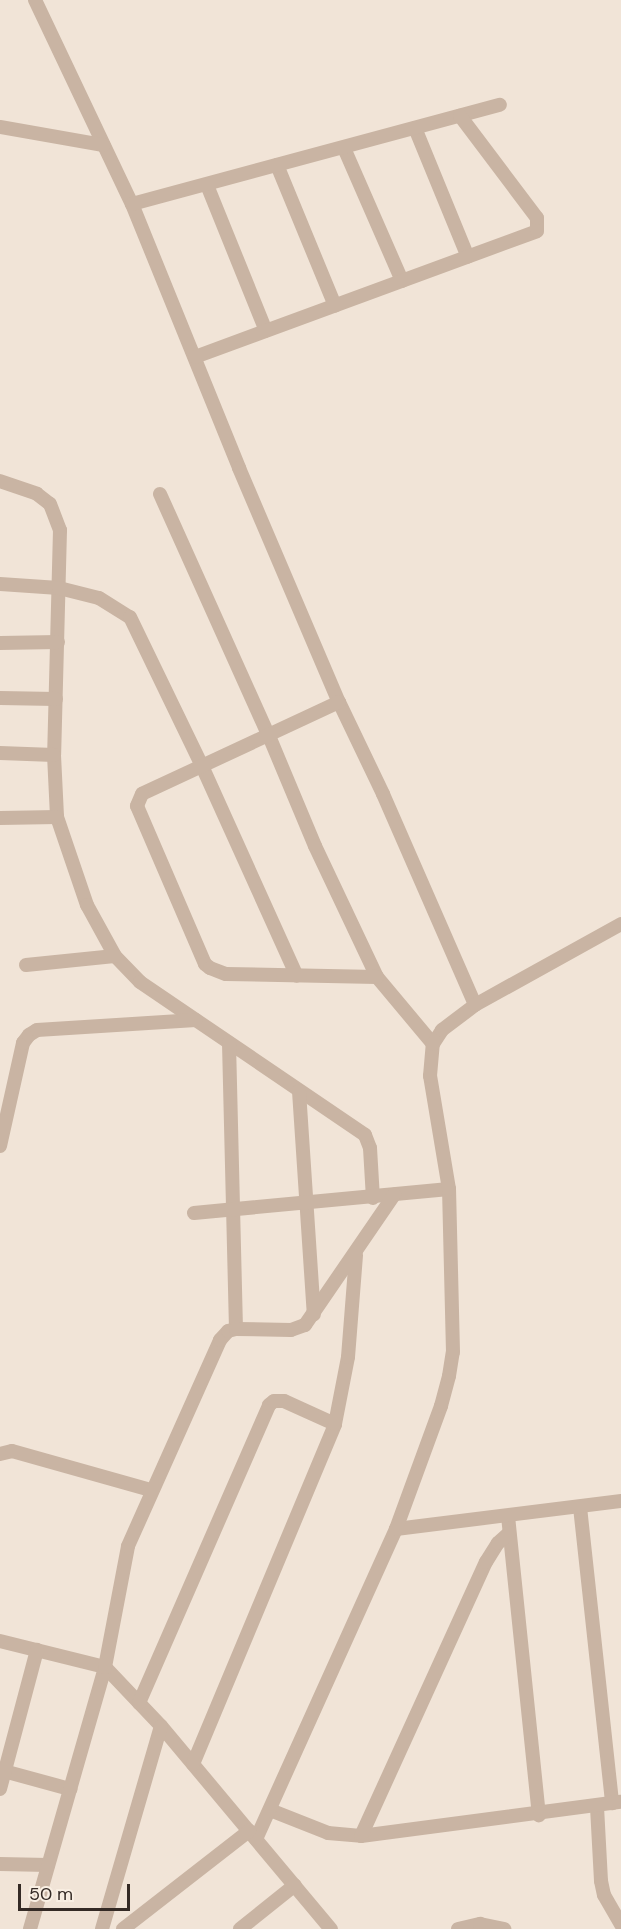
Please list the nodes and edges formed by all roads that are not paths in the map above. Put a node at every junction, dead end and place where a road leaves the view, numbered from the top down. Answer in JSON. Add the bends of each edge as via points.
{"nodes":[{"id":1,"x":35,"y":0,"type":"edge"},
{"id":2,"x":500,"y":105,"type":"dead end"},
{"id":3,"x":460,"y":116,"type":"junction"},
{"id":4,"x":0,"y":127,"type":"edge"},
{"id":5,"x":415,"y":128,"type":"junction"},
{"id":6,"x":103,"y":145,"type":"junction"},
{"id":7,"x":344,"y":148,"type":"junction"},
{"id":8,"x":277,"y":165,"type":"junction"},
{"id":9,"x":207,"y":185,"type":"junction"},
{"id":10,"x":132,"y":204,"type":"junction"},
{"id":11,"x":468,"y":257,"type":"junction"},
{"id":12,"x":402,"y":282,"type":"junction"},
{"id":13,"x":335,"y":306,"type":"junction"},
{"id":14,"x":266,"y":331,"type":"junction"},
{"id":15,"x":195,"y":357,"type":"junction"},
{"id":16,"x":0,"y":481,"type":"edge"},
{"id":17,"x":160,"y":494,"type":"dead end"},
{"id":18,"x":0,"y":584,"type":"edge"},
{"id":19,"x":59,"y":588,"type":"junction"},
{"id":20,"x":58,"y":642,"type":"junction"},
{"id":21,"x":0,"y":644,"type":"edge"},
{"id":22,"x":0,"y":698,"type":"edge"},
{"id":23,"x":56,"y":699,"type":"junction"},
{"id":24,"x":339,"y":702,"type":"junction"},
{"id":25,"x":269,"y":736,"type":"junction"},
{"id":26,"x":0,"y":753,"type":"edge"},
{"id":27,"x":54,"y":755,"type":"junction"},
{"id":28,"x":202,"y":766,"type":"junction"},
{"id":29,"x":57,"y":816,"type":"junction"},
{"id":30,"x":0,"y":818,"type":"edge"},
{"id":31,"x":621,"y":924,"type":"edge"},
{"id":32,"x":115,"y":956,"type":"junction"},
{"id":33,"x":26,"y":965,"type":"dead end"},
{"id":34,"x":297,"y":976,"type":"junction"},
{"id":35,"x":377,"y":976,"type":"junction"},
{"id":36,"x":475,"y":1005,"type":"junction"},
{"id":37,"x":196,"y":1020,"type":"junction"},
{"id":38,"x":229,"y":1043,"type":"junction"},
{"id":39,"x":433,"y":1044,"type":"junction"},
{"id":40,"x":299,"y":1091,"type":"junction"},
{"id":41,"x":0,"y":1146,"type":"edge"},
{"id":42,"x":444,"y":1189,"type":"junction"},
{"id":43,"x":393,"y":1196,"type":"junction"},
{"id":44,"x":374,"y":1198,"type":"junction"},
{"id":45,"x":305,"y":1203,"type":"junction"},
{"id":46,"x":233,"y":1210,"type":"junction"},
{"id":47,"x":194,"y":1214,"type":"dead end"},
{"id":48,"x":356,"y":1253,"type":"junction"},
{"id":49,"x":314,"y":1314,"type":"junction"},
{"id":50,"x":236,"y":1329,"type":"junction"},
{"id":51,"x":335,"y":1424,"type":"junction"},
{"id":52,"x":0,"y":1454,"type":"edge"},
{"id":53,"x":151,"y":1490,"type":"junction"},
{"id":54,"x":621,"y":1501,"type":"edge"},
{"id":55,"x":580,"y":1507,"type":"junction"},
{"id":56,"x":508,"y":1516,"type":"junction"},
{"id":57,"x":396,"y":1529,"type":"junction"},
{"id":58,"x":510,"y":1533,"type":"junction"},
{"id":59,"x":0,"y":1641,"type":"edge"},
{"id":60,"x":37,"y":1650,"type":"junction"},
{"id":61,"x":105,"y":1667,"type":"junction"},
{"id":62,"x":139,"y":1703,"type":"junction"},
{"id":63,"x":161,"y":1726,"type":"junction"},
{"id":64,"x":193,"y":1764,"type":"junction"},
{"id":65,"x":2,"y":1771,"type":"edge"},
{"id":66,"x":0,"y":1789,"type":"edge"},
{"id":67,"x":70,"y":1789,"type":"junction"},
{"id":68,"x":617,"y":1803,"type":"edge"},
{"id":69,"x":597,"y":1807,"type":"junction"},
{"id":70,"x":270,"y":1810,"type":"junction"},
{"id":71,"x":539,"y":1815,"type":"junction"},
{"id":72,"x":253,"y":1835,"type":"junction"},
{"id":73,"x":362,"y":1836,"type":"junction"},
{"id":74,"x":0,"y":1863,"type":"edge"},
{"id":75,"x":48,"y":1865,"type":"junction"},
{"id":76,"x":295,"y":1885,"type":"junction"},
{"id":77,"x":621,"y":1924,"type":"edge"},
{"id":78,"x":30,"y":1929,"type":"edge"},
{"id":79,"x":102,"y":1929,"type":"edge"},
{"id":80,"x":123,"y":1929,"type":"edge"},
{"id":81,"x":240,"y":1929,"type":"edge"},
{"id":82,"x":331,"y":1929,"type":"edge"},
{"id":83,"x":458,"y":1929,"type":"edge"},
{"id":84,"x":504,"y":1929,"type":"edge"}],
"edges":[{"from":1,"to":6,"type":"street"},
{"from":2,"to":3,"type":"street"},
{"from":3,"to":5,"type":"street"},
{"from":3,"to":11,"type":"street","via":[[539,223],[534,233]]},
{"from":4,"to":6,"type":"street"},
{"from":5,"to":7,"type":"street"},
{"from":5,"to":11,"type":"street"},
{"from":6,"to":10,"type":"street"},
{"from":7,"to":8,"type":"street"},
{"from":7,"to":12,"type":"street"},
{"from":8,"to":9,"type":"street"},
{"from":8,"to":13,"type":"street"},
{"from":9,"to":10,"type":"street"},
{"from":9,"to":14,"type":"street"},
{"from":10,"to":15,"type":"street"},
{"from":11,"to":12,"type":"street"},
{"from":12,"to":13,"type":"street"},
{"from":13,"to":14,"type":"street"},
{"from":14,"to":15,"type":"street"},
{"from":15,"to":24,"type":"street"},
{"from":16,"to":19,"type":"street","via":[[36,494],[50,504],[60,530]]},
{"from":17,"to":25,"type":"street"},
{"from":18,"to":19,"type":"street"},
{"from":19,"to":20,"type":"street"},
{"from":19,"to":28,"type":"street","via":[[99,598],[122,610],[136,625]]},
{"from":20,"to":21,"type":"street"},
{"from":20,"to":23,"type":"street"},
{"from":22,"to":23,"type":"street"},
{"from":23,"to":27,"type":"street"},
{"from":24,"to":25,"type":"street"},
{"from":24,"to":36,"type":"street"},
{"from":25,"to":28,"type":"street"},
{"from":25,"to":35,"type":"street","via":[[315,846]]},
{"from":26,"to":27,"type":"street"},
{"from":27,"to":29,"type":"street"},
{"from":28,"to":34,"type":"street"},
{"from":28,"to":34,"type":"street","via":[[142,794],[137,806],[205,964],[226,974]]},
{"from":29,"to":30,"type":"street"},
{"from":29,"to":32,"type":"street","via":[[87,905]]},
{"from":31,"to":36,"type":"street"},
{"from":32,"to":33,"type":"street"},
{"from":32,"to":37,"type":"street","via":[[140,982]]},
{"from":34,"to":35,"type":"street"},
{"from":35,"to":39,"type":"street"},
{"from":36,"to":39,"type":"street","via":[[442,1030]]},
{"from":37,"to":38,"type":"street"},
{"from":37,"to":41,"type":"street","via":[[37,1030],[29,1035],[23,1043]]},
{"from":38,"to":40,"type":"street"},
{"from":38,"to":46,"type":"street"},
{"from":39,"to":42,"type":"street","via":[[430,1076]]},
{"from":40,"to":44,"type":"street","via":[[365,1135],[370,1148]]},
{"from":40,"to":45,"type":"street"},
{"from":42,"to":43,"type":"street"},
{"from":42,"to":57,"type":"street","via":[[453,1352],[441,1406]]},
{"from":43,"to":44,"type":"street"},
{"from":43,"to":48,"type":"street"},
{"from":44,"to":45,"type":"street"},
{"from":45,"to":46,"type":"street"},
{"from":45,"to":49,"type":"street"},
{"from":46,"to":47,"type":"street"},
{"from":46,"to":50,"type":"street"},
{"from":48,"to":49,"type":"street"},
{"from":48,"to":51,"type":"street","via":[[348,1357]]},
{"from":49,"to":50,"type":"street","via":[[297,1330]]},
{"from":50,"to":53,"type":"street","via":[[220,1340]]},
{"from":51,"to":62,"type":"street","via":[[284,1401],[269,1405]]},
{"from":51,"to":64,"type":"street"},
{"from":52,"to":53,"type":"street","via":[[12,1451]]},
{"from":53,"to":61,"type":"street","via":[[128,1546]]},
{"from":54,"to":55,"type":"street"},
{"from":55,"to":56,"type":"street"},
{"from":55,"to":68,"type":"street"},
{"from":56,"to":57,"type":"street"},
{"from":56,"to":58,"type":"street"},
{"from":57,"to":70,"type":"street"},
{"from":58,"to":71,"type":"street"},
{"from":58,"to":73,"type":"street","via":[[486,1562]]},
{"from":59,"to":60,"type":"street"},
{"from":60,"to":61,"type":"street"},
{"from":60,"to":65,"type":"street"},
{"from":61,"to":62,"type":"street"},
{"from":61,"to":67,"type":"street"},
{"from":62,"to":63,"type":"street"},
{"from":63,"to":64,"type":"street"},
{"from":63,"to":79,"type":"street"},
{"from":64,"to":72,"type":"street"},
{"from":65,"to":66,"type":"street"},
{"from":65,"to":67,"type":"street"},
{"from":67,"to":75,"type":"street"},
{"from":68,"to":69,"type":"street"},
{"from":69,"to":71,"type":"street"},
{"from":69,"to":77,"type":"street","via":[[601,1881],[604,1895]]},
{"from":70,"to":72,"type":"street"},
{"from":70,"to":73,"type":"street","via":[[328,1833]]},
{"from":71,"to":73,"type":"street"},
{"from":72,"to":76,"type":"street"},
{"from":72,"to":80,"type":"street"},
{"from":74,"to":75,"type":"street"},
{"from":75,"to":78,"type":"street"},
{"from":76,"to":81,"type":"street"},
{"from":76,"to":82,"type":"street"},
{"from":83,"to":84,"type":"street","via":[[480,1924]]}]}
